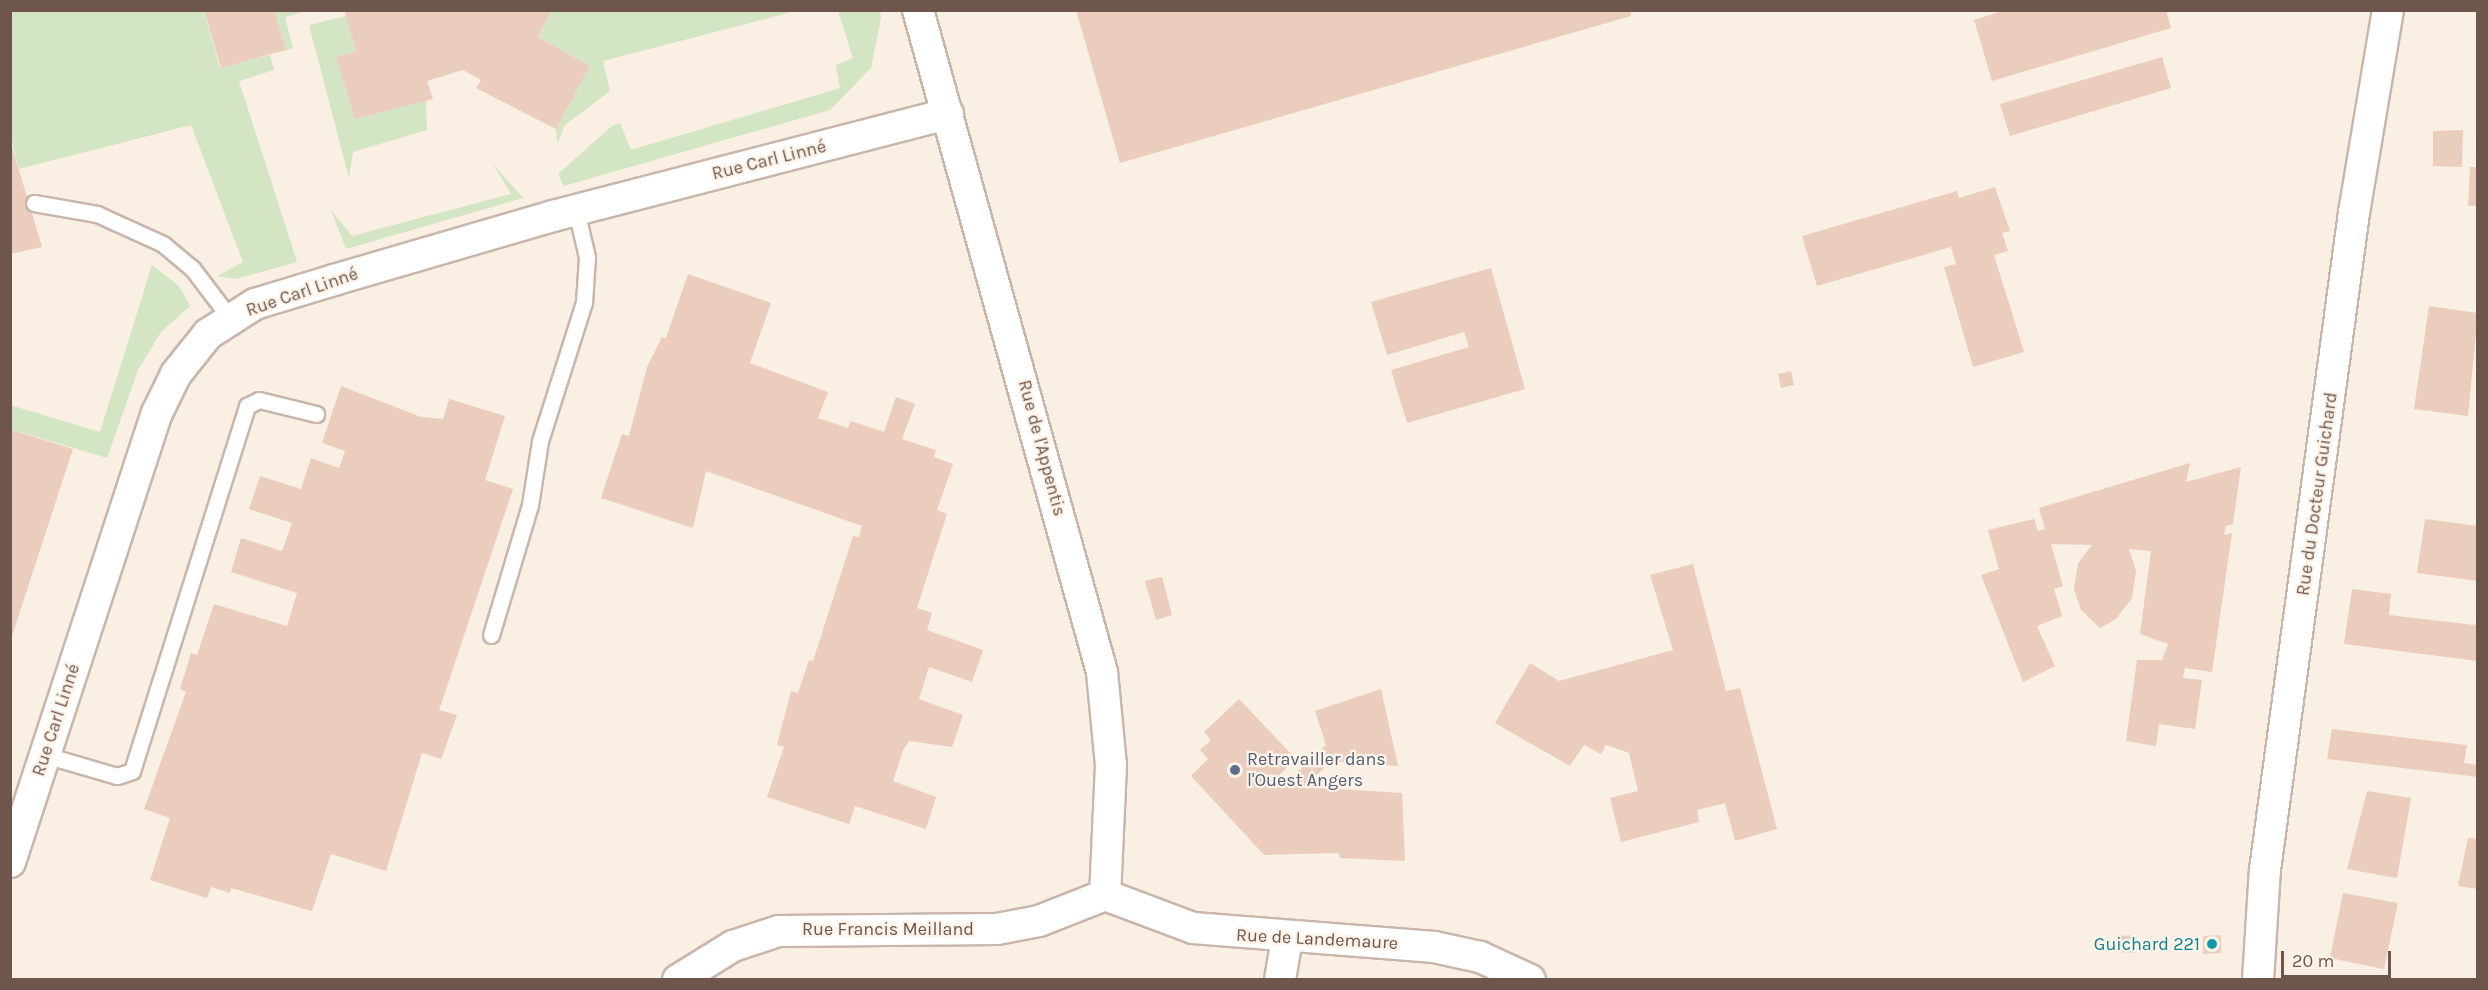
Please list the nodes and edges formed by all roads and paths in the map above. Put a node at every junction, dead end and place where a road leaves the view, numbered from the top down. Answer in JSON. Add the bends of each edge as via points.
{"nodes":[{"id":1,"x":918,"y":10,"type":"edge"},
{"id":2,"x":2388,"y":10,"type":"edge"},
{"id":3,"x":948,"y":114,"type":"junction"},
{"id":4,"x":34,"y":203,"type":"dead end"},
{"id":5,"x":576,"y":210,"type":"junction"},
{"id":6,"x":230,"y":318,"type":"junction"},
{"id":7,"x":316,"y":414,"type":"dead end"},
{"id":8,"x":491,"y":635,"type":"dead end"},
{"id":9,"x":45,"y":756,"type":"junction"},
{"id":10,"x":10,"y":862,"type":"edge"},
{"id":11,"x":1105,"y":895,"type":"junction"},
{"id":12,"x":1287,"y":938,"type":"junction"},
{"id":13,"x":678,"y":980,"type":"edge"},
{"id":14,"x":1280,"y":980,"type":"edge"},
{"id":15,"x":1530,"y":980,"type":"edge"},
{"id":16,"x":2258,"y":980,"type":"edge"}],
"edges":[{"from":1,"to":3,"type":"street","name":"Rue de l'Appentis"},
{"from":2,"to":16,"type":"street","name":"Rue du Docteur Guichard","via":[[2265,870]]},
{"from":3,"to":5,"type":"street","name":"Rue Carl Linné"},
{"from":3,"to":11,"type":"street","name":"Rue de l'Appentis","via":[[1102,672],[1111,765]]},
{"from":4,"to":6,"type":"lane","via":[[97,214],[163,244],[192,268]]},
{"from":5,"to":6,"type":"street","name":"Rue Carl Linné","via":[[255,304]]},
{"from":5,"to":8,"type":"lane","via":[[587,257],[584,302],[540,441],[530,505]]},
{"from":6,"to":9,"type":"street","name":"Rue Carl Linné","via":[[191,352],[157,413]]},
{"from":7,"to":9,"type":"lane","via":[[259,400],[247,406],[132,771],[117,776]]},
{"from":9,"to":10,"type":"street","name":"Rue Carl Linné"},
{"from":11,"to":12,"type":"street","name":"Rue de Landemaure","via":[[1193,928]]},
{"from":11,"to":13,"type":"street","name":"Rue Francis Meilland","via":[[1039,921],[997,929],[779,931],[733,946]]},
{"from":12,"to":14,"type":"street"},
{"from":12,"to":15,"type":"street","name":"Rue de Landemaure","via":[[1456,950]]}]}
